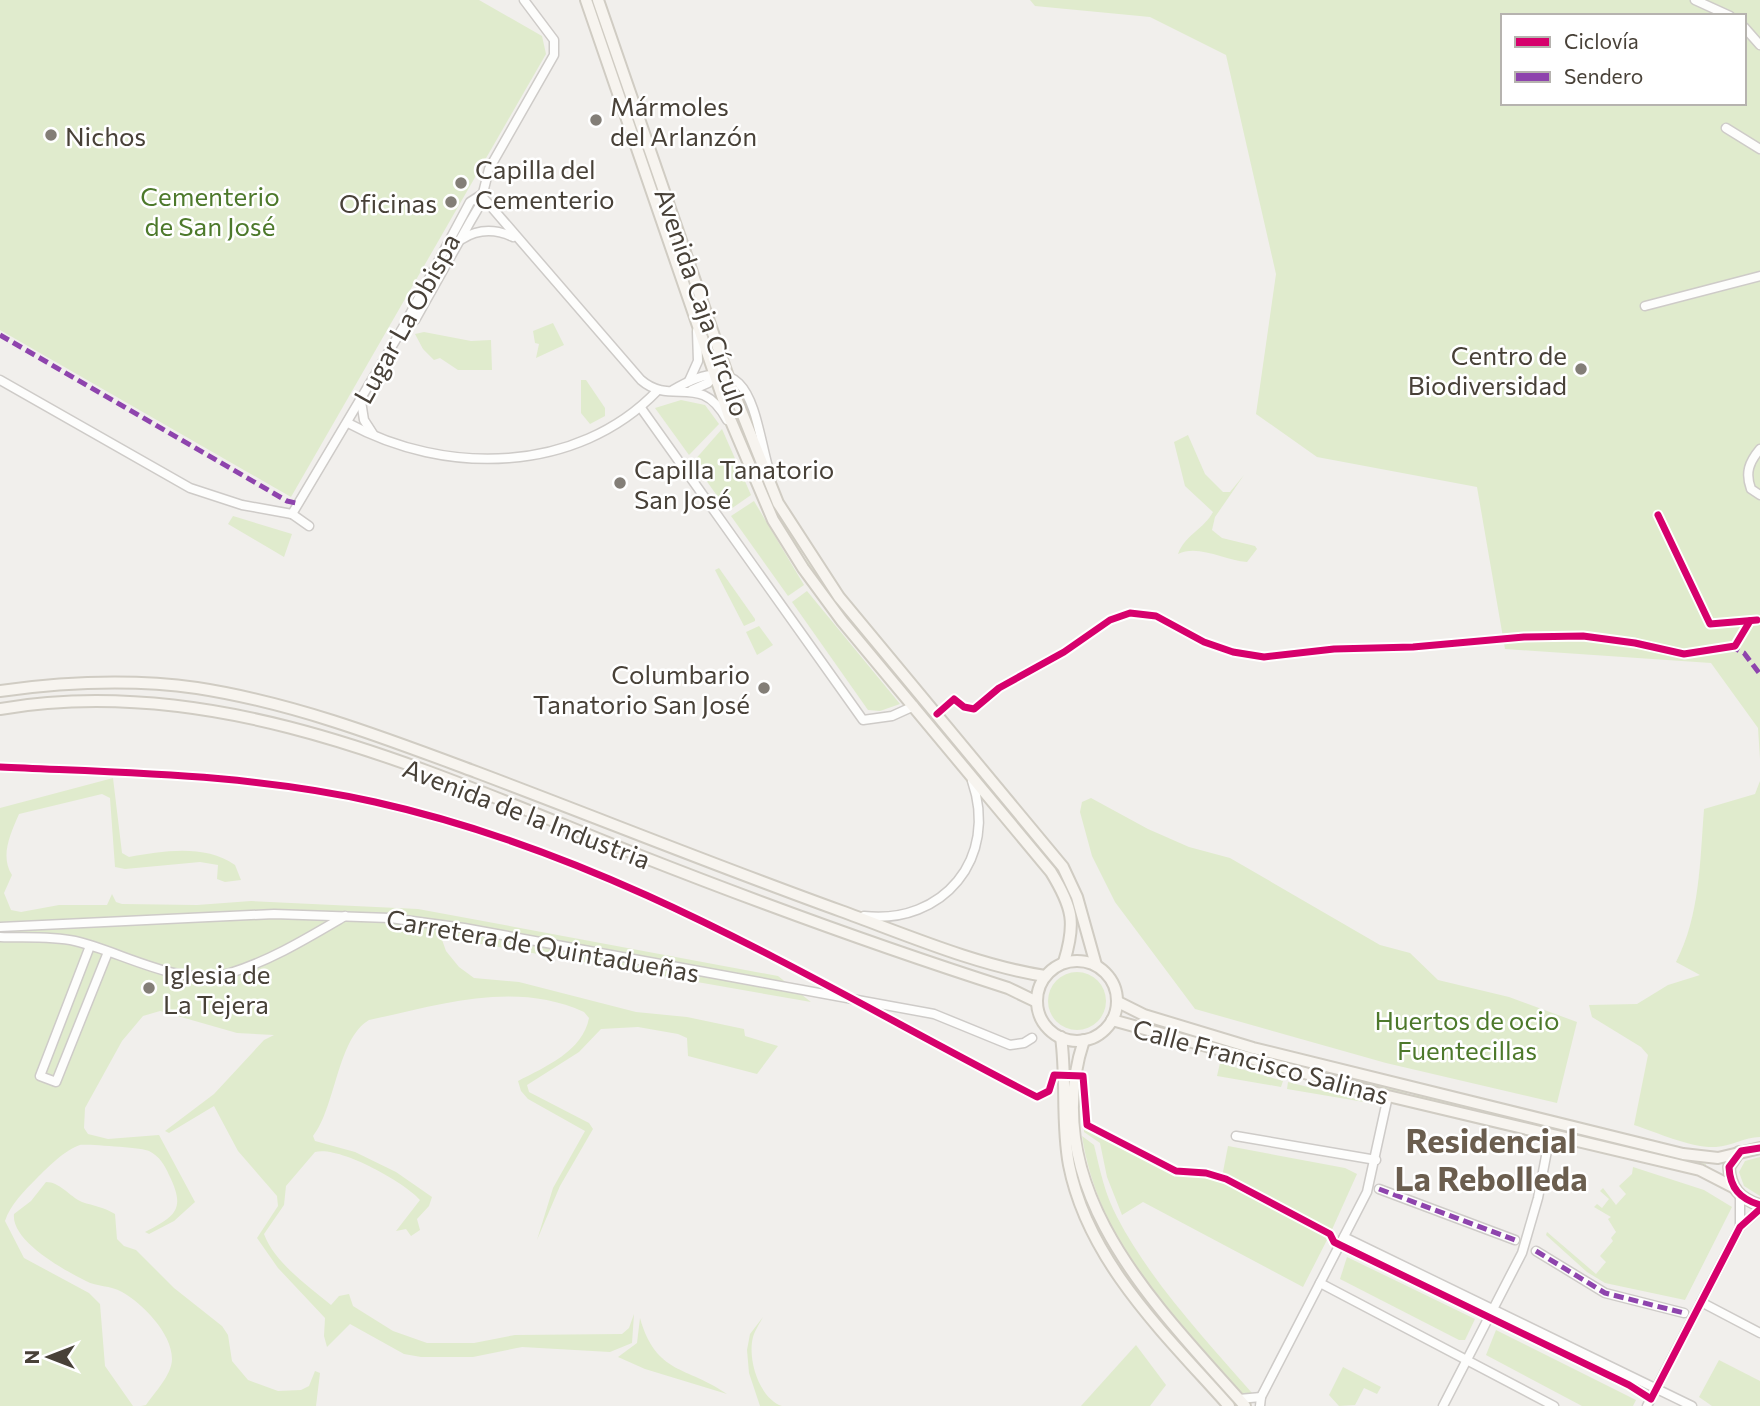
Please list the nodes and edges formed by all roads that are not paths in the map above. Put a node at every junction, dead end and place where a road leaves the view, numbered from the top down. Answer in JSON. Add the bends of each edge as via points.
{"nodes":[{"id":1,"x":524,"y":0,"type":"edge"},
{"id":2,"x":586,"y":0,"type":"edge"},
{"id":3,"x":598,"y":0,"type":"edge"},
{"id":4,"x":1695,"y":0,"type":"edge"},
{"id":5,"x":1726,"y":14,"type":"edge"},
{"id":6,"x":1746,"y":29,"type":"edge"},
{"id":7,"x":1760,"y":45,"type":"edge"},
{"id":8,"x":1726,"y":128,"type":"dead end"},
{"id":9,"x":1760,"y":149,"type":"edge"},
{"id":10,"x":481,"y":195,"type":"junction"},
{"id":11,"x":460,"y":240,"type":"junction"},
{"id":12,"x":519,"y":241,"type":"junction"},
{"id":13,"x":1760,"y":276,"type":"edge"},
{"id":14,"x":1645,"y":306,"type":"dead end"},
{"id":15,"x":695,"y":321,"type":"junction"},
{"id":16,"x":401,"y":331,"type":"junction"},
{"id":17,"x":724,"y":365,"type":"junction"},
{"id":18,"x":715,"y":376,"type":"junction"},
{"id":19,"x":728,"y":377,"type":"junction"},
{"id":20,"x":0,"y":380,"type":"edge"},
{"id":21,"x":690,"y":386,"type":"junction"},
{"id":22,"x":657,"y":391,"type":"junction"},
{"id":23,"x":361,"y":401,"type":"junction"},
{"id":24,"x":641,"y":408,"type":"junction"},
{"id":25,"x":348,"y":423,"type":"junction"},
{"id":26,"x":374,"y":436,"type":"junction"},
{"id":27,"x":1760,"y":449,"type":"edge"},
{"id":28,"x":744,"y":458,"type":"junction"},
{"id":29,"x":1760,"y":495,"type":"edge"},
{"id":30,"x":292,"y":514,"type":"junction"},
{"id":31,"x":309,"y":526,"type":"dead end"},
{"id":32,"x":0,"y":691,"type":"edge"},
{"id":33,"x":914,"y":706,"type":"junction"},
{"id":34,"x":0,"y":709,"type":"edge"},
{"id":35,"x":969,"y":772,"type":"junction"},
{"id":36,"x":777,"y":888,"type":"junction"},
{"id":37,"x":345,"y":916,"type":"junction"},
{"id":38,"x":0,"y":927,"type":"edge"},
{"id":39,"x":0,"y":937,"type":"edge"},
{"id":40,"x":90,"y":946,"type":"junction"},
{"id":41,"x":108,"y":951,"type":"junction"},
{"id":42,"x":1065,"y":962,"type":"junction"},
{"id":43,"x":1096,"y":965,"type":"junction"},
{"id":44,"x":1045,"y":976,"type":"junction"},
{"id":45,"x":1118,"y":1002,"type":"junction"},
{"id":46,"x":1037,"y":1003,"type":"junction"},
{"id":47,"x":1112,"y":1020,"type":"junction"},
{"id":48,"x":1061,"y":1037,"type":"junction"},
{"id":49,"x":1032,"y":1038,"type":"dead end"},
{"id":50,"x":1084,"y":1040,"type":"junction"},
{"id":51,"x":1388,"y":1096,"type":"junction"},
{"id":52,"x":1550,"y":1135,"type":"junction"},
{"id":53,"x":1236,"y":1136,"type":"dead end"},
{"id":54,"x":1760,"y":1148,"type":"edge"},
{"id":55,"x":1741,"y":1151,"type":"junction"},
{"id":56,"x":1376,"y":1160,"type":"junction"},
{"id":57,"x":1379,"y":1189,"type":"dead end"},
{"id":58,"x":1736,"y":1192,"type":"junction"},
{"id":59,"x":1760,"y":1207,"type":"edge"},
{"id":60,"x":1740,"y":1227,"type":"junction"},
{"id":61,"x":1344,"y":1237,"type":"junction"},
{"id":62,"x":1515,"y":1240,"type":"dead end"},
{"id":63,"x":1536,"y":1251,"type":"dead end"},
{"id":64,"x":1320,"y":1283,"type":"junction"},
{"id":65,"x":1701,"y":1302,"type":"junction"},
{"id":66,"x":1494,"y":1309,"type":"junction"},
{"id":67,"x":1684,"y":1313,"type":"dead end"},
{"id":68,"x":1760,"y":1333,"type":"edge"},
{"id":69,"x":1467,"y":1360,"type":"junction"},
{"id":70,"x":1657,"y":1387,"type":"junction"},
{"id":71,"x":1260,"y":1401,"type":"edge"},
{"id":72,"x":1238,"y":1404,"type":"edge"},
{"id":73,"x":1443,"y":1406,"type":"edge"},
{"id":74,"x":1554,"y":1406,"type":"edge"},
{"id":75,"x":1647,"y":1406,"type":"edge"},
{"id":76,"x":1692,"y":1406,"type":"edge"}],
"edges":[{"from":1,"to":10,"type":"street","name":"Lugar La Obispa","via":[[556,48],[489,169]]},
{"from":2,"to":15,"type":"main road","name":"Avenida Caja Círculo"},
{"from":3,"to":17,"type":"main road","name":"Avenida Caja Círculo"},
{"from":4,"to":5,"type":"street"},
{"from":6,"to":7,"type":"street"},
{"from":8,"to":9,"type":"street"},
{"from":10,"to":11,"type":"street"},
{"from":10,"to":12,"type":"street"},
{"from":10,"to":16,"type":"street","name":"Lugar La Obispa","via":[[470,202]]},
{"from":11,"to":12,"type":"street","via":[[491,231]]},
{"from":11,"to":16,"type":"street","via":[[415,320]]},
{"from":12,"to":22,"type":"street","via":[[634,373]]},
{"from":13,"to":14,"type":"street"},
{"from":15,"to":18,"type":"main road","name":"Avenida Caja Círculo"},
{"from":15,"to":21,"type":"street","via":[[698,361]]},
{"from":16,"to":23,"type":"street","name":"Lugar La Obispa"},
{"from":17,"to":18,"type":"street"},
{"from":17,"to":19,"type":"main road","name":"Avenida Caja Círculo"},
{"from":18,"to":19,"type":"street"},
{"from":18,"to":21,"type":"street"},
{"from":18,"to":28,"type":"main road","name":"Avenida Caja Círculo"},
{"from":19,"to":43,"type":"main road","name":"Avenida Caja Círculo","via":[[778,503],[839,597],[1063,867],[1077,897]]},
{"from":20,"to":30,"type":"street","via":[[190,488],[242,505]]},
{"from":21,"to":22,"type":"street"},
{"from":21,"to":28,"type":"street","via":[[723,413]]},
{"from":22,"to":24,"type":"street"},
{"from":23,"to":25,"type":"street","name":"Lugar La Obispa"},
{"from":23,"to":26,"type":"street","via":[[364,420]]},
{"from":24,"to":26,"type":"street","via":[[568,448],[510,458],[424,454]]},
{"from":24,"to":33,"type":"street","via":[[863,720],[892,716]]},
{"from":25,"to":26,"type":"street"},
{"from":25,"to":30,"type":"street","name":"Lugar La Obispa"},
{"from":27,"to":29,"type":"street","via":[[1748,473],[1752,489]]},
{"from":28,"to":33,"type":"main road","name":"Avenida Caja Círculo","via":[[803,568]]},
{"from":30,"to":31,"type":"street"},
{"from":32,"to":36,"type":"main road","name":"Avenida de la Industria","via":[[72,684],[161,684],[273,704],[425,753]]},
{"from":33,"to":35,"type":"main road","name":"Avenida Caja Círculo"},
{"from":34,"to":46,"type":"main road","name":"Avenida de la Industria","via":[[121,701],[209,709],[266,720],[421,771],[709,883],[1008,988]]},
{"from":35,"to":36,"type":"street","name":"Avenida de la Industria","via":[[978,803],[976,844],[956,884],[933,904],[898,917],[875,917]]},
{"from":35,"to":42,"type":"main road","name":"Avenida Caja Círculo","via":[[1060,888],[1073,925]]},
{"from":36,"to":44,"type":"main road","name":"Avenida de la Industria","via":[[1013,970]]},
{"from":37,"to":38,"type":"street","name":"Carretera de Quintadueñas","via":[[252,914]]},
{"from":37,"to":41,"type":"street","via":[[229,974],[185,974]]},
{"from":37,"to":49,"type":"street","name":"Carretera de Quintadueñas","via":[[464,928],[849,997],[950,1018],[1010,1045]]},
{"from":39,"to":40,"type":"street","via":[[67,940]]},
{"from":40,"to":41,"type":"street"},
{"from":40,"to":41,"type":"street","via":[[40,1076],[56,1082]]},
{"from":42,"to":43,"type":"main road"},
{"from":42,"to":44,"type":"main road"},
{"from":43,"to":45,"type":"main road","via":[[1110,977]]},
{"from":44,"to":46,"type":"main road"},
{"from":45,"to":47,"type":"main road"},
{"from":45,"to":55,"type":"main road","name":"Calle Francisco Salinas","via":[[1144,1015],[1253,1048],[1684,1154],[1718,1158]]},
{"from":46,"to":48,"type":"main road","via":[[1044,1023]]},
{"from":47,"to":50,"type":"main road","via":[[1101,1033]]},
{"from":47,"to":51,"type":"main road","name":"Calle Francisco Salinas"},
{"from":48,"to":50,"type":"main road"},
{"from":48,"to":72,"type":"main road","via":[[1064,1135],[1074,1185],[1088,1223],[1131,1292]]},
{"from":50,"to":72,"type":"main road","via":[[1074,1070],[1075,1116],[1084,1174],[1097,1213],[1133,1275]]},
{"from":51,"to":52,"type":"main road","name":"Calle Francisco Salinas"},
{"from":51,"to":56,"type":"street"},
{"from":52,"to":58,"type":"main road","name":"Calle Francisco Salinas","via":[[1707,1172]]},
{"from":52,"to":66,"type":"street","via":[[1531,1229]]},
{"from":53,"to":56,"type":"street"},
{"from":54,"to":55,"type":"main road","name":"Calle Francisco Salinas"},
{"from":55,"to":58,"type":"main road","via":[[1729,1167]]},
{"from":56,"to":61,"type":"street","via":[[1367,1192]]},
{"from":57,"to":62,"type":"street"},
{"from":58,"to":59,"type":"main road","name":"Calle Francisco Salinas"},
{"from":58,"to":60,"type":"street"},
{"from":59,"to":60,"type":"street"},
{"from":60,"to":65,"type":"street"},
{"from":61,"to":64,"type":"street"},
{"from":61,"to":66,"type":"street"},
{"from":63,"to":67,"type":"street","via":[[1605,1293]]},
{"from":64,"to":69,"type":"street"},
{"from":64,"to":71,"type":"street"},
{"from":65,"to":68,"type":"street"},
{"from":65,"to":70,"type":"street"},
{"from":66,"to":69,"type":"street"},
{"from":66,"to":70,"type":"street"},
{"from":69,"to":73,"type":"street"},
{"from":69,"to":74,"type":"street"},
{"from":70,"to":75,"type":"street"},
{"from":70,"to":76,"type":"street"},
{"from":71,"to":72,"type":"street"}]}
